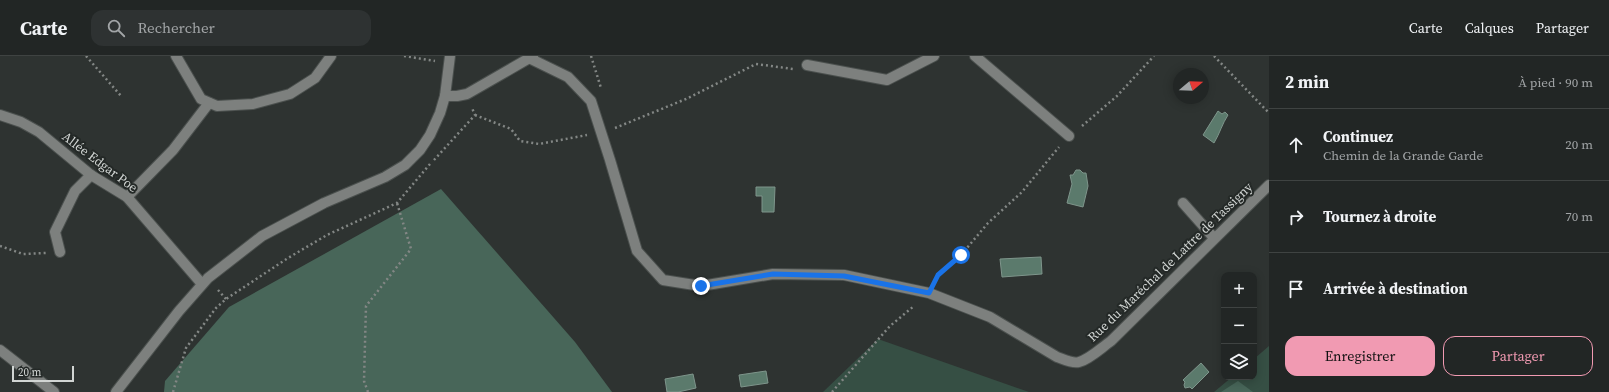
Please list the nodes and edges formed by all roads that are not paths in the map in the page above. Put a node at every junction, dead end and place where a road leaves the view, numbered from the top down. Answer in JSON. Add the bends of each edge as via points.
{"nodes":[{"id":1,"x":176,"y":56,"type":"edge"},
{"id":2,"x":331,"y":56,"type":"edge"},
{"id":3,"x":934,"y":56,"type":"edge"},
{"id":4,"x":975,"y":56,"type":"edge"},
{"id":5,"x":531,"y":57,"type":"edge"},
{"id":6,"x":450,"y":60,"type":"edge"},
{"id":7,"x":807,"y":65,"type":"road end"},
{"id":8,"x":445,"y":96,"type":"junction"},
{"id":9,"x":209,"y":103,"type":"junction"},
{"id":10,"x":0,"y":115,"type":"edge"},
{"id":11,"x":1069,"y":136,"type":"road end"},
{"id":12,"x":92,"y":175,"type":"junction"},
{"id":13,"x":1269,"y":185,"type":"edge"},
{"id":14,"x":127,"y":197,"type":"junction"},
{"id":15,"x":1183,"y":203,"type":"dead end"},
{"id":16,"x":1214,"y":238,"type":"junction"},
{"id":17,"x":60,"y":252,"type":"road end"},
{"id":18,"x":202,"y":284,"type":"junction"},
{"id":19,"x":0,"y":350,"type":"edge"},
{"id":20,"x":54,"y":392,"type":"edge"},
{"id":21,"x":116,"y":392,"type":"edge"}],
"edges":[{"from":1,"to":9,"type":"street","via":[[201,99]]},
{"from":2,"to":9,"type":"street","via":[[315,78],[290,94],[253,104],[217,106]]},
{"from":3,"to":7,"type":"street","via":[[887,80]]},
{"from":4,"to":11,"type":"street"},
{"from":5,"to":8,"type":"street","via":[[467,94]]},
{"from":5,"to":16,"type":"street","name":"Rue du Maréchal de Lattre de Tassigny","via":[[568,77],[591,101],[637,250],[663,280],[701,286],[773,274],[844,276],[929,293],[990,317],[1057,357],[1068,362],[1078,362],[1111,341]]},
{"from":6,"to":8,"type":"street"},
{"from":8,"to":18,"type":"street","via":[[430,135],[405,165],[262,236]]},
{"from":9,"to":14,"type":"street","via":[[173,150]]},
{"from":10,"to":12,"type":"street","name":"Allée Edgar Poe","via":[[39,132]]},
{"from":12,"to":14,"type":"street","name":"Allée Edgar Poe"},
{"from":12,"to":17,"type":"street","via":[[75,192],[55,232]]},
{"from":13,"to":16,"type":"street","name":"Rue du Maréchal de Lattre de Tassigny"},
{"from":14,"to":18,"type":"street","name":"Allée Edgar Poe"},
{"from":15,"to":16,"type":"street"},
{"from":18,"to":21,"type":"street"},
{"from":19,"to":20,"type":"street"}]}
